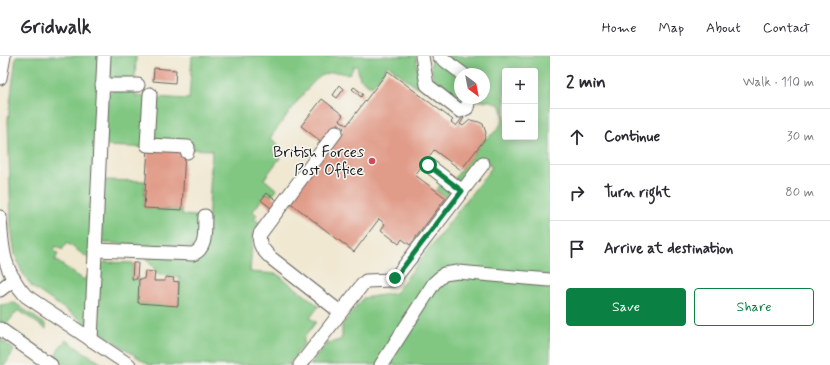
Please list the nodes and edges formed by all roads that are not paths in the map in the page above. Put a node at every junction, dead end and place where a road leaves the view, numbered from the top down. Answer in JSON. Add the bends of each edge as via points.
{"nodes":[{"id":1,"x":4,"y":56,"type":"edge"},
{"id":2,"x":104,"y":56,"type":"edge"},
{"id":3,"x":422,"y":56,"type":"edge"},
{"id":4,"x":439,"y":56,"type":"edge"},
{"id":5,"x":455,"y":68,"type":"edge"},
{"id":6,"x":0,"y":78,"type":"edge"},
{"id":7,"x":102,"y":85,"type":"junction"},
{"id":8,"x":138,"y":85,"type":"dead end"},
{"id":9,"x":150,"y":94,"type":"dead end"},
{"id":10,"x":468,"y":104,"type":"edge"},
{"id":11,"x":336,"y":132,"type":"dead end"},
{"id":12,"x":187,"y":152,"type":"dead end"},
{"id":13,"x":484,"y":164,"type":"dead end"},
{"id":14,"x":428,"y":165,"type":"dead end"},
{"id":15,"x":462,"y":191,"type":"junction"},
{"id":16,"x":205,"y":216,"type":"dead end"},
{"id":17,"x":0,"y":217,"type":"edge"},
{"id":18,"x":96,"y":250,"type":"junction"},
{"id":19,"x":14,"y":279,"type":"junction"},
{"id":20,"x":550,"y":280,"type":"edge"},
{"id":21,"x":0,"y":290,"type":"edge"},
{"id":22,"x":340,"y":312,"type":"junction"},
{"id":23,"x":0,"y":329,"type":"edge"},
{"id":24,"x":91,"y":340,"type":"junction"},
{"id":25,"x":51,"y":365,"type":"edge"},
{"id":26,"x":129,"y":365,"type":"edge"},
{"id":27,"x":300,"y":365,"type":"edge"},
{"id":28,"x":381,"y":365,"type":"edge"}],
"edges":[{"from":1,"to":6,"type":"street"},
{"from":2,"to":7,"type":"street"},
{"from":3,"to":10,"type":"street","via":[[429,89],[460,111],[467,108]]},
{"from":4,"to":5,"type":"street"},
{"from":7,"to":8,"type":"street"},
{"from":7,"to":18,"type":"street"},
{"from":9,"to":12,"type":"street","via":[[147,145],[188,147]]},
{"from":11,"to":22,"type":"street","via":[[260,234],[259,241],[271,258]]},
{"from":13,"to":15,"type":"street"},
{"from":14,"to":15,"type":"street"},
{"from":15,"to":22,"type":"street","via":[[395,278],[366,281]]},
{"from":16,"to":18,"type":"street","via":[[203,246],[200,251],[193,254]]},
{"from":17,"to":19,"type":"street","via":[[2,251]]},
{"from":18,"to":24,"type":"street","via":[[91,274]]},
{"from":19,"to":21,"type":"street"},
{"from":19,"to":24,"type":"street","via":[[26,296]]},
{"from":20,"to":28,"type":"street","via":[[458,272],[444,274],[434,283]]},
{"from":22,"to":27,"type":"street"},
{"from":23,"to":25,"type":"street"},
{"from":24,"to":26,"type":"street"}]}
